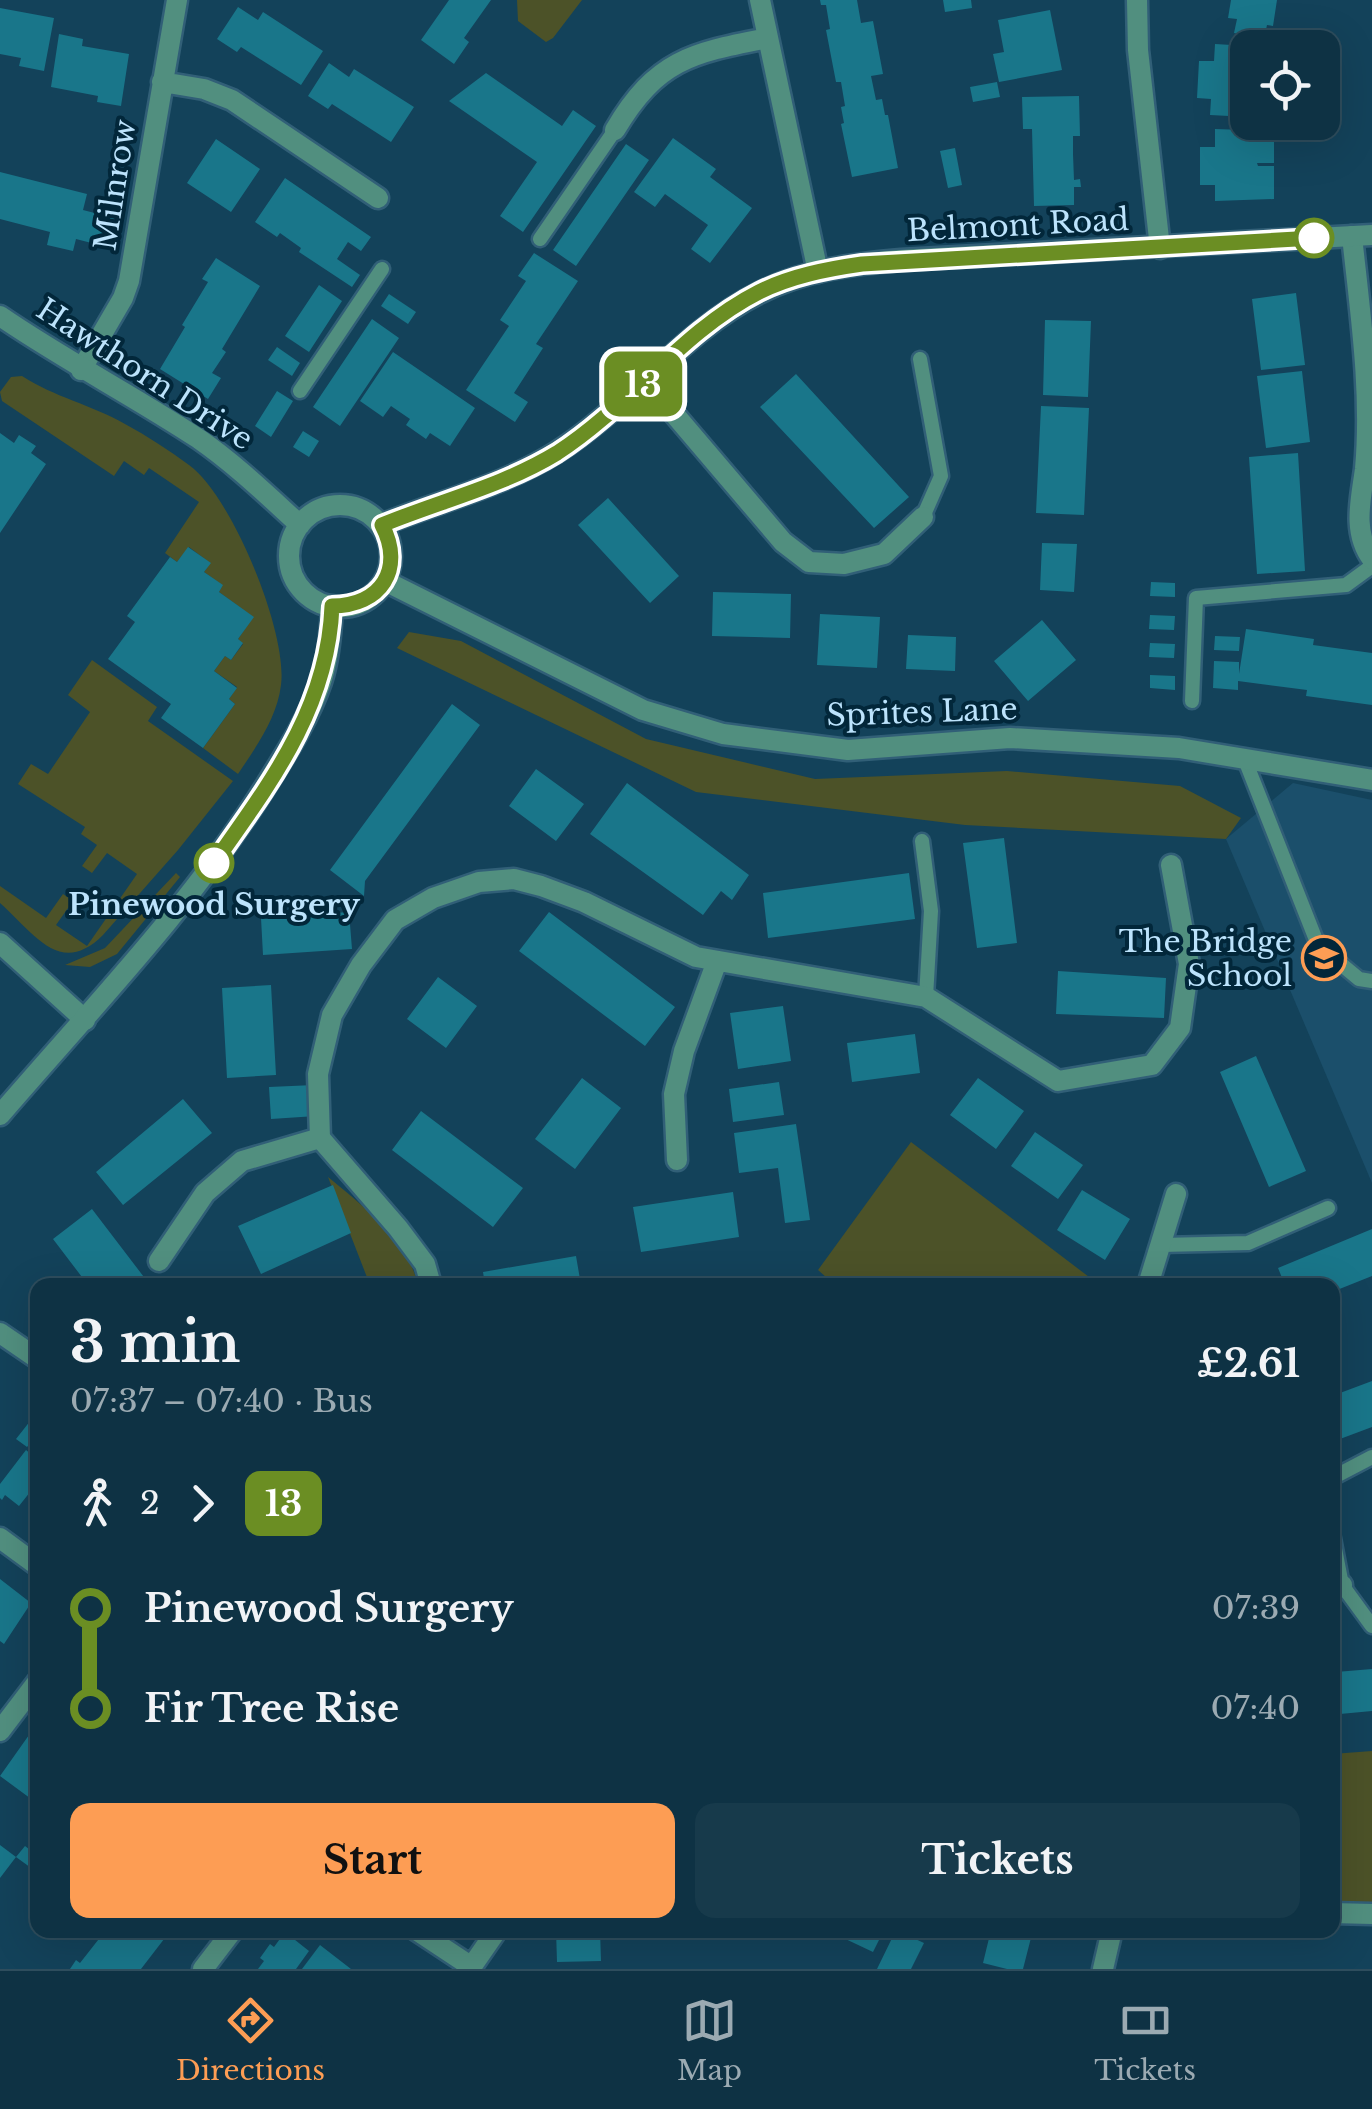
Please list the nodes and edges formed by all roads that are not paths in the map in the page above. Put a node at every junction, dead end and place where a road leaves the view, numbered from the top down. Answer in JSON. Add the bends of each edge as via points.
{"nodes":[{"id":1,"x":177,"y":0,"type":"edge"},
{"id":2,"x":760,"y":0,"type":"edge"},
{"id":3,"x":1137,"y":0,"type":"edge"},
{"id":4,"x":768,"y":38,"type":"junction"},
{"id":5,"x":162,"y":82,"type":"junction"},
{"id":6,"x":615,"y":130,"type":"joint"},
{"id":7,"x":378,"y":198,"type":"dead end"},
{"id":8,"x":1362,"y":236,"type":"edge"},
{"id":9,"x":540,"y":240,"type":"dead end"},
{"id":10,"x":1160,"y":248,"type":"junction"},
{"id":11,"x":382,"y":269,"type":"dead end"},
{"id":12,"x":818,"y":272,"type":"junction"},
{"id":13,"x":0,"y":316,"type":"edge"},
{"id":14,"x":920,"y":360,"type":"dead end"},
{"id":15,"x":81,"y":370,"type":"junction"},
{"id":16,"x":646,"y":382,"type":"junction"},
{"id":17,"x":300,"y":390,"type":"dead end"},
{"id":18,"x":923,"y":517,"type":"joint"},
{"id":19,"x":300,"y":525,"type":"junction"},
{"id":20,"x":382,"y":525,"type":"junction"},
{"id":21,"x":1372,"y":558,"type":"edge"},
{"id":22,"x":1372,"y":566,"type":"edge"},
{"id":23,"x":385,"y":581,"type":"junction"},
{"id":24,"x":332,"y":606,"type":"junction"},
{"id":25,"x":1192,"y":701,"type":"dead end"},
{"id":26,"x":1245,"y":760,"type":"junction"},
{"id":27,"x":1372,"y":780,"type":"edge"},
{"id":28,"x":922,"y":841,"type":"dead end"},
{"id":29,"x":1172,"y":865,"type":"dead end"},
{"id":30,"x":0,"y":943,"type":"edge"},
{"id":31,"x":717,"y":961,"type":"junction"},
{"id":32,"x":1372,"y":980,"type":"edge"},
{"id":33,"x":926,"y":997,"type":"junction"},
{"id":34,"x":84,"y":1020,"type":"junction"},
{"id":35,"x":0,"y":1116,"type":"edge"},
{"id":36,"x":320,"y":1138,"type":"junction"},
{"id":37,"x":677,"y":1160,"type":"dead end"},
{"id":38,"x":1176,"y":1194,"type":"dead end"},
{"id":39,"x":1328,"y":1208,"type":"dead end"},
{"id":40,"x":1161,"y":1245,"type":"junction"},
{"id":41,"x":159,"y":1261,"type":"dead end"},
{"id":42,"x":429,"y":1278,"type":"edge"},
{"id":43,"x":1150,"y":1278,"type":"edge"},
{"id":44,"x":0,"y":1334,"type":"edge"},
{"id":45,"x":30,"y":1354,"type":"edge"},
{"id":46,"x":1372,"y":1457,"type":"edge"},
{"id":47,"x":1340,"y":1474,"type":"edge"},
{"id":48,"x":0,"y":1538,"type":"edge"},
{"id":49,"x":30,"y":1560,"type":"edge"},
{"id":50,"x":1340,"y":1592,"type":"edge"},
{"id":51,"x":1372,"y":1626,"type":"edge"},
{"id":52,"x":30,"y":1691,"type":"edge"},
{"id":53,"x":0,"y":1730,"type":"edge"},
{"id":54,"x":1340,"y":1913,"type":"edge"},
{"id":55,"x":1372,"y":1914,"type":"edge"},
{"id":56,"x":227,"y":1938,"type":"edge"},
{"id":57,"x":428,"y":1938,"type":"edge"},
{"id":58,"x":491,"y":1938,"type":"edge"},
{"id":59,"x":1110,"y":1938,"type":"edge"},
{"id":60,"x":471,"y":1968,"type":"edge"},
{"id":61,"x":203,"y":1969,"type":"edge"},
{"id":62,"x":1102,"y":1969,"type":"edge"}],
"edges":[{"from":1,"to":5,"type":"street","name":"Milnrow"},
{"from":2,"to":4,"type":"street"},
{"from":3,"to":10,"type":"street"},
{"from":4,"to":6,"type":"street","via":[[674,64]]},
{"from":4,"to":12,"type":"street"},
{"from":5,"to":7,"type":"street","via":[[232,100]]},
{"from":5,"to":15,"type":"street","name":"Milnrow","via":[[129,281]]},
{"from":6,"to":9,"type":"lane"},
{"from":8,"to":10,"type":"street","name":"Belmont Road"},
{"from":8,"to":21,"type":"street","via":[[1368,423],[1359,518]]},
{"from":10,"to":12,"type":"street","name":"Belmont Road","via":[[918,259]]},
{"from":11,"to":17,"type":"lane"},
{"from":12,"to":16,"type":"street","name":"Belmont Road","via":[[746,300]]},
{"from":13,"to":15,"type":"street","name":"Hawthorn Drive"},
{"from":14,"to":18,"type":"lane","via":[[941,476]]},
{"from":15,"to":19,"type":"street","name":"Hawthorn Drive","via":[[200,440]]},
{"from":16,"to":18,"type":"street","via":[[783,542],[809,562],[844,564],[884,554]]},
{"from":16,"to":20,"type":"street","name":"Belmont Road","via":[[536,464]]},
{"from":19,"to":20,"type":"street","via":[[317,510],[340,504]]},
{"from":19,"to":24,"type":"street","via":[[290,549],[292,574],[308,596]]},
{"from":20,"to":23,"type":"street","via":[[392,558]]},
{"from":22,"to":25,"type":"lane","via":[[1346,586],[1196,598]]},
{"from":23,"to":24,"type":"street","via":[[363,602]]},
{"from":23,"to":26,"type":"street","name":"Sprites Lane","via":[[643,710],[723,734],[848,750],[1010,738],[1179,748]]},
{"from":24,"to":34,"type":"street","via":[[322,678],[287,753],[212,867]]},
{"from":26,"to":27,"type":"street","name":"Sprites Lane"},
{"from":26,"to":32,"type":"lane","via":[[1318,944],[1359,979]]},
{"from":28,"to":33,"type":"lane","via":[[932,911]]},
{"from":29,"to":33,"type":"street","via":[[1189,964],[1180,1028],[1152,1065],[1058,1081]]},
{"from":30,"to":34,"type":"street"},
{"from":31,"to":33,"type":"street"},
{"from":31,"to":36,"type":"street","via":[[696,958],[584,902],[514,879],[433,898],[395,920],[332,1015],[318,1074]]},
{"from":31,"to":37,"type":"street","via":[[674,1094]]},
{"from":34,"to":35,"type":"street"},
{"from":36,"to":41,"type":"street","via":[[242,1160],[205,1192]]},
{"from":36,"to":42,"type":"street","via":[[426,1264]]},
{"from":38,"to":40,"type":"street"},
{"from":39,"to":40,"type":"lane","via":[[1248,1243]]},
{"from":40,"to":43,"type":"street"},
{"from":44,"to":45,"type":"street"},
{"from":46,"to":47,"type":"lane"},
{"from":48,"to":49,"type":"street"},
{"from":50,"to":51,"type":"lane"},
{"from":52,"to":53,"type":"street"},
{"from":54,"to":55,"type":"street"},
{"from":56,"to":61,"type":"street"},
{"from":57,"to":60,"type":"street"},
{"from":58,"to":60,"type":"street"},
{"from":59,"to":62,"type":"street"}]}
